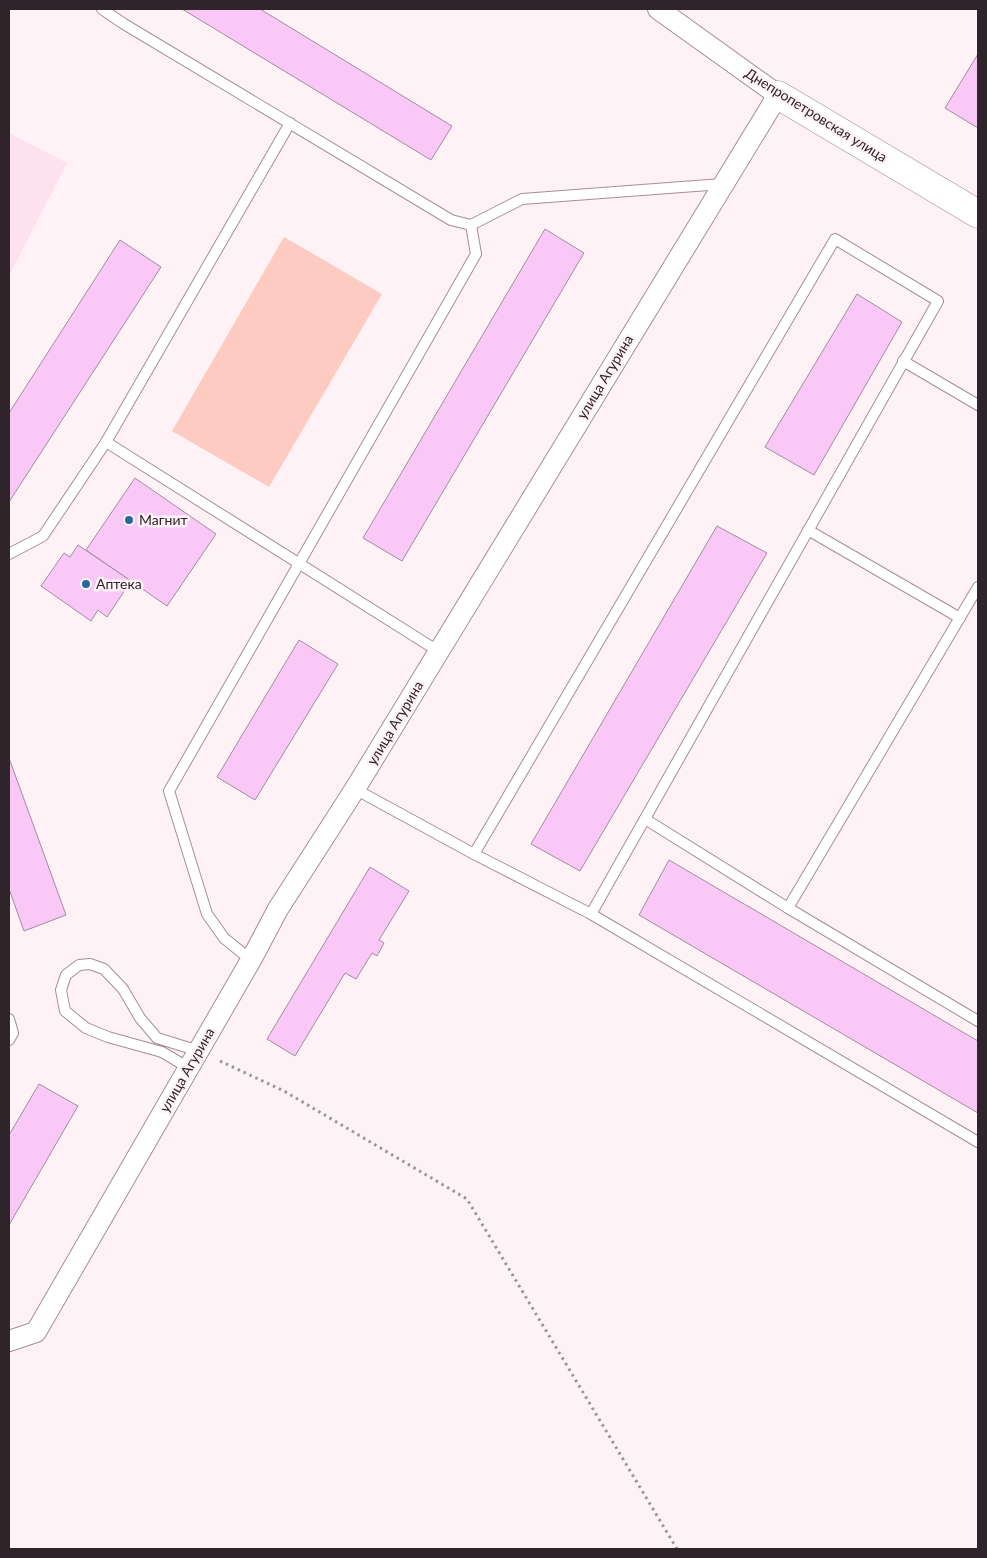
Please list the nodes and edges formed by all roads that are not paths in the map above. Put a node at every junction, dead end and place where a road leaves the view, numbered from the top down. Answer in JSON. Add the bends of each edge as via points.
{"nodes":[{"id":1,"x":102,"y":9,"type":"edge"},
{"id":2,"x":658,"y":9,"type":"edge"},
{"id":3,"x":778,"y":95,"type":"junction"},
{"id":4,"x":290,"y":123,"type":"junction"},
{"id":5,"x":722,"y":184,"type":"junction"},
{"id":6,"x":978,"y":214,"type":"edge"},
{"id":7,"x":471,"y":226,"type":"junction"},
{"id":8,"x":903,"y":362,"type":"junction"},
{"id":9,"x":978,"y":405,"type":"edge"},
{"id":10,"x":106,"y":442,"type":"junction"},
{"id":11,"x":808,"y":530,"type":"junction"},
{"id":12,"x":9,"y":554,"type":"edge"},
{"id":13,"x":300,"y":564,"type":"junction"},
{"id":14,"x":978,"y":587,"type":"edge"},
{"id":15,"x":960,"y":618,"type":"junction"},
{"id":16,"x":438,"y":651,"type":"junction"},
{"id":17,"x":355,"y":789,"type":"junction"},
{"id":18,"x":645,"y":819,"type":"junction"},
{"id":19,"x":474,"y":854,"type":"junction"},
{"id":20,"x":788,"y":908,"type":"junction"},
{"id":21,"x":590,"y":914,"type":"junction"},
{"id":22,"x":251,"y":960,"type":"junction"},
{"id":23,"x":9,"y":1019,"type":"edge"},
{"id":24,"x":978,"y":1021,"type":"edge"},
{"id":25,"x":9,"y":1040,"type":"edge"},
{"id":26,"x":199,"y":1051,"type":"junction"},
{"id":27,"x":189,"y":1068,"type":"junction"},
{"id":28,"x":978,"y":1142,"type":"edge"},
{"id":29,"x":9,"y":1341,"type":"edge"}],
"edges":[{"from":1,"to":4,"type":"lane"},
{"from":2,"to":3,"type":"street","name":"Днепропетровская улица"},
{"from":3,"to":5,"type":"street","name":"улица Агурина"},
{"from":3,"to":6,"type":"street","name":"Днепропетровская улица"},
{"from":4,"to":7,"type":"lane","via":[[452,220]]},
{"from":4,"to":10,"type":"lane"},
{"from":5,"to":7,"type":"lane","via":[[522,199]]},
{"from":5,"to":16,"type":"street","name":"улица Агурина"},
{"from":7,"to":13,"type":"lane","via":[[476,254]]},
{"from":8,"to":9,"type":"lane"},
{"from":8,"to":11,"type":"lane"},
{"from":8,"to":19,"type":"lane","via":[[938,301],[835,239]]},
{"from":10,"to":12,"type":"lane","via":[[44,536]]},
{"from":10,"to":13,"type":"lane"},
{"from":11,"to":15,"type":"lane"},
{"from":11,"to":18,"type":"lane"},
{"from":13,"to":16,"type":"lane"},
{"from":13,"to":22,"type":"lane","via":[[169,791],[207,914],[224,938]]},
{"from":14,"to":15,"type":"lane"},
{"from":15,"to":20,"type":"lane"},
{"from":16,"to":17,"type":"street","name":"улица Агурина"},
{"from":17,"to":19,"type":"lane"},
{"from":17,"to":22,"type":"street","name":"улица Агурина","via":[[278,909]]},
{"from":18,"to":20,"type":"lane"},
{"from":18,"to":21,"type":"lane"},
{"from":19,"to":21,"type":"lane"},
{"from":20,"to":24,"type":"lane"},
{"from":21,"to":28,"type":"lane"},
{"from":22,"to":26,"type":"street","name":"улица Агурина"},
{"from":23,"to":25,"type":"lane","via":[[13,1033]]},
{"from":26,"to":27,"type":"street","name":"улица Агурина"},
{"from":26,"to":27,"type":"lane","via":[[156,1038],[123,989],[104,969],[90,964],[78,966],[66,975],[60,990],[65,1011],[86,1028],[162,1052]]},
{"from":27,"to":29,"type":"street","name":"улица Агурина","via":[[36,1332]]}]}
